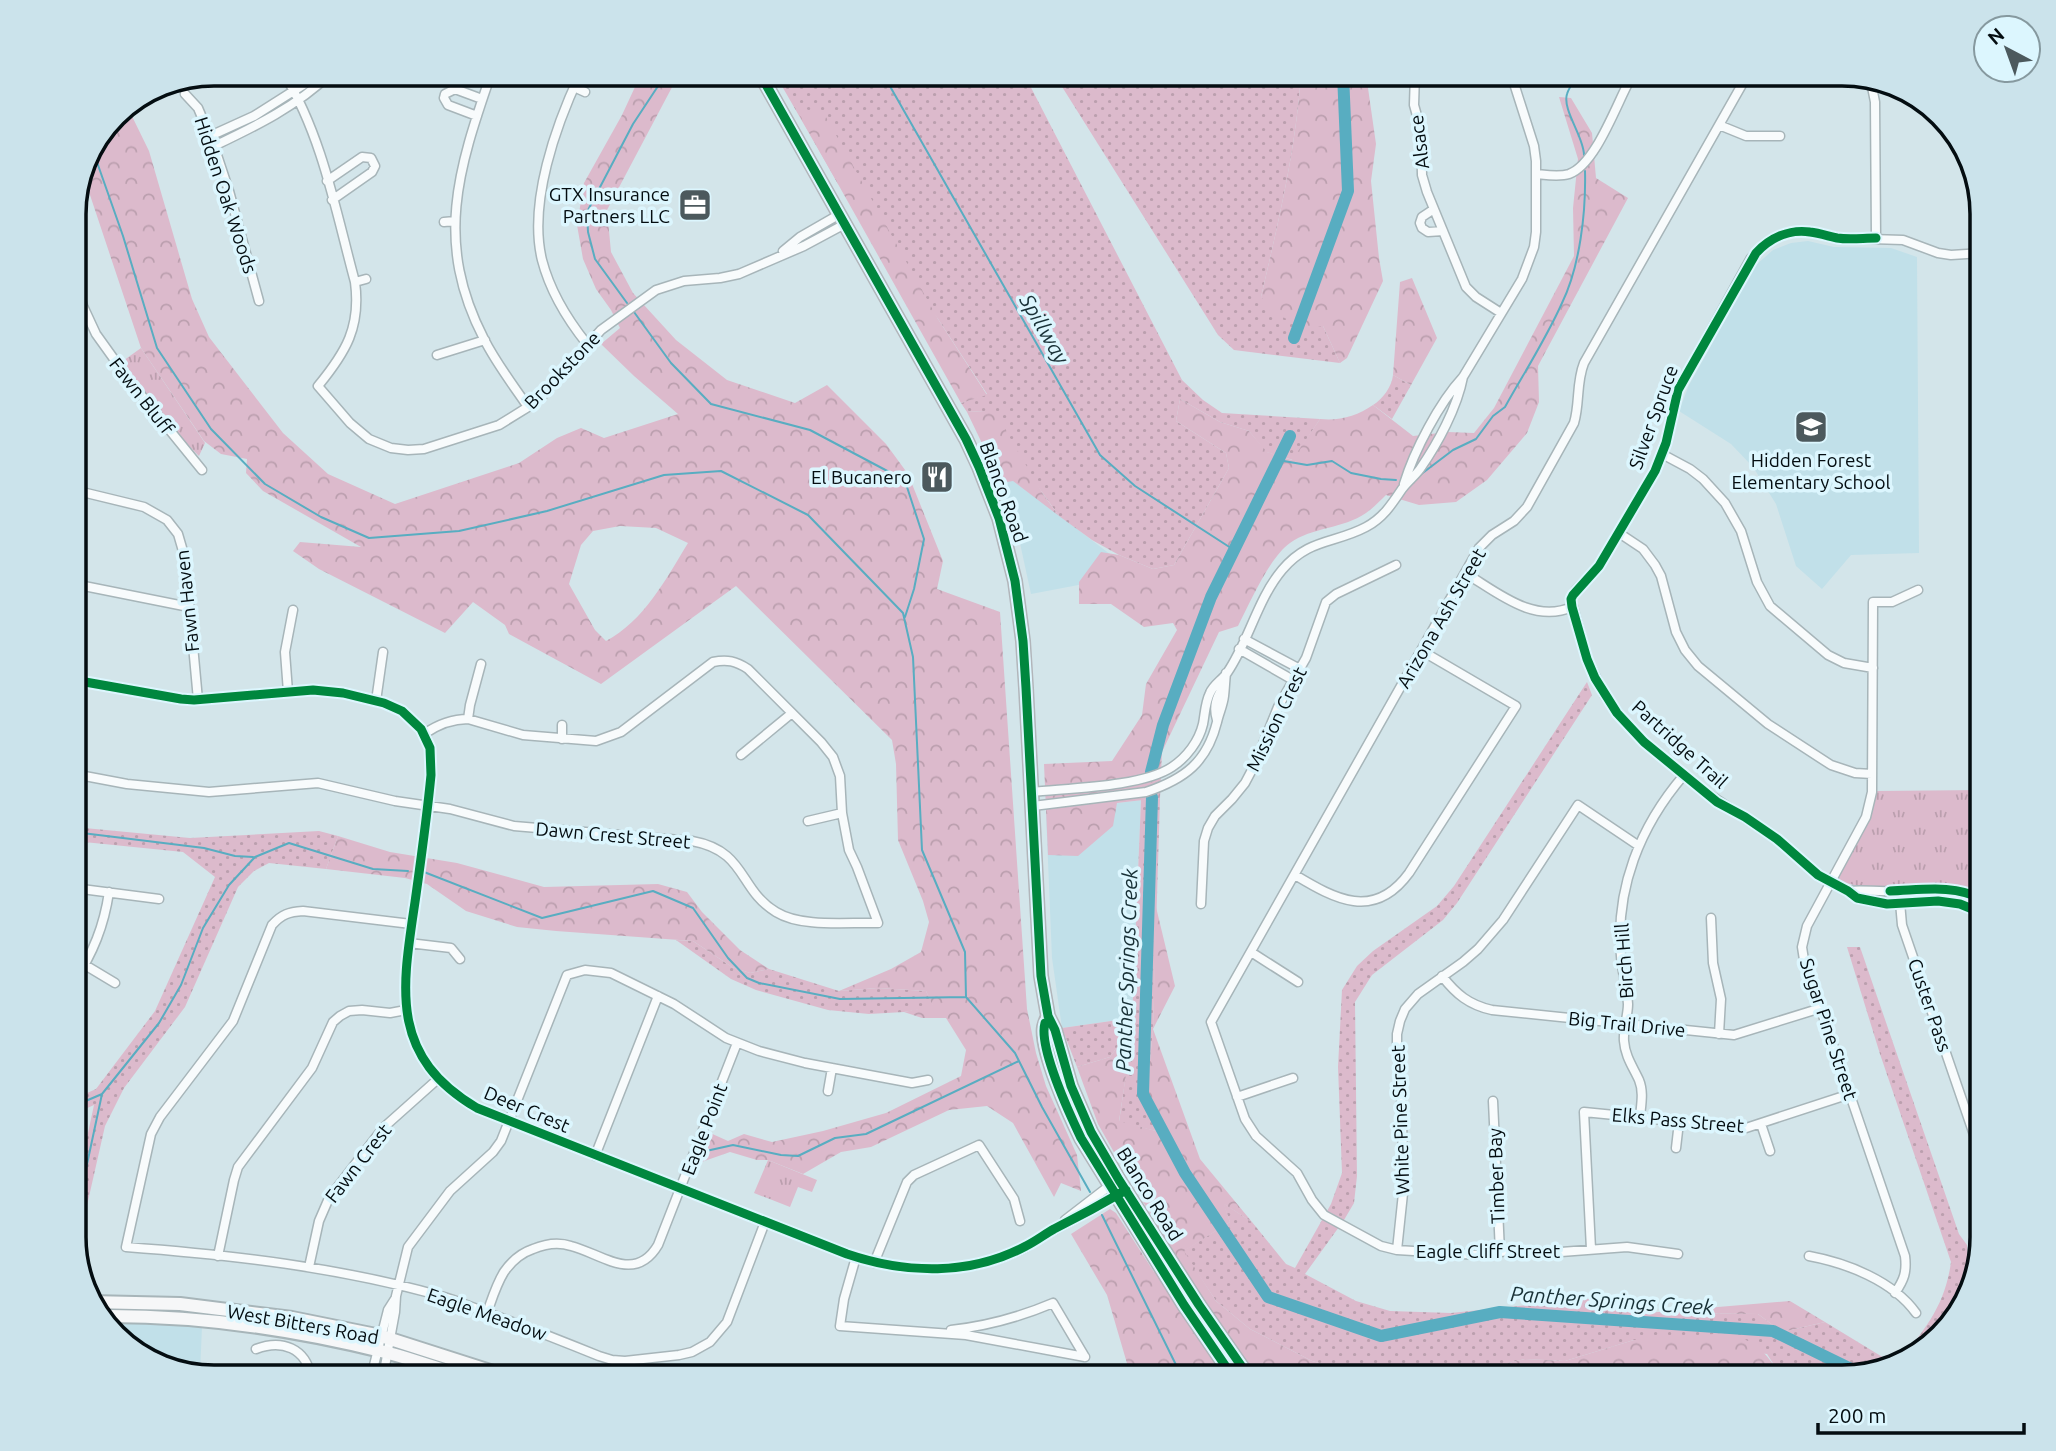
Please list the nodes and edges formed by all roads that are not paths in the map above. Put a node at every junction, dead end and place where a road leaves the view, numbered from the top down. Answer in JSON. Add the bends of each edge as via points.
{"nodes":[{"id":1,"x":292,"y":86,"type":"edge"},
{"id":2,"x":301,"y":86,"type":"edge"},
{"id":3,"x":318,"y":86,"type":"edge"},
{"id":4,"x":487,"y":86,"type":"edge"},
{"id":5,"x":767,"y":86,"type":"edge"},
{"id":6,"x":1415,"y":86,"type":"edge"},
{"id":7,"x":1515,"y":86,"type":"edge"},
{"id":8,"x":1626,"y":86,"type":"edge"},
{"id":9,"x":1741,"y":86,"type":"edge"},
{"id":10,"x":574,"y":87,"type":"joint"},
{"id":11,"x":295,"y":90,"type":"junction"},
{"id":12,"x":1873,"y":90,"type":"edge"},
{"id":13,"x":585,"y":92,"type":"dead end"},
{"id":14,"x":185,"y":94,"type":"dead end"},
{"id":15,"x":299,"y":99,"type":"junction"},
{"id":16,"x":482,"y":99,"type":"junction"},
{"id":17,"x":477,"y":116,"type":"junction"},
{"id":18,"x":1719,"y":125,"type":"junction"},
{"id":19,"x":210,"y":135,"type":"junction"},
{"id":20,"x":1780,"y":136,"type":"dead end"},
{"id":21,"x":214,"y":146,"type":"junction"},
{"id":22,"x":1536,"y":174,"type":"junction"},
{"id":23,"x":327,"y":181,"type":"junction"},
{"id":24,"x":332,"y":200,"type":"junction"},
{"id":25,"x":1434,"y":209,"type":"junction"},
{"id":26,"x":843,"y":219,"type":"junction"},
{"id":27,"x":455,"y":221,"type":"junction"},
{"id":28,"x":444,"y":222,"type":"dead end"},
{"id":29,"x":1443,"y":231,"type":"junction"},
{"id":30,"x":1876,"y":238,"type":"junction"},
{"id":31,"x":1970,"y":254,"type":"edge"},
{"id":32,"x":366,"y":279,"type":"dead end"},
{"id":33,"x":355,"y":282,"type":"junction"},
{"id":34,"x":259,"y":301,"type":"dead end"},
{"id":35,"x":86,"y":312,"type":"edge"},
{"id":36,"x":1501,"y":313,"type":"junction"},
{"id":37,"x":485,"y":340,"type":"junction"},
{"id":38,"x":587,"y":344,"type":"junction"},
{"id":39,"x":437,"y":355,"type":"dead end"},
{"id":40,"x":1462,"y":377,"type":"junction"},
{"id":41,"x":528,"y":407,"type":"junction"},
{"id":42,"x":1442,"y":407,"type":"junction"},
{"id":43,"x":1452,"y":412,"type":"junction"},
{"id":44,"x":1422,"y":443,"type":"junction"},
{"id":45,"x":1432,"y":449,"type":"junction"},
{"id":46,"x":1662,"y":454,"type":"junction"},
{"id":47,"x":202,"y":470,"type":"dead end"},
{"id":48,"x":1404,"y":487,"type":"junction"},
{"id":49,"x":86,"y":493,"type":"edge"},
{"id":50,"x":1619,"y":533,"type":"junction"},
{"id":51,"x":1396,"y":565,"type":"dead end"},
{"id":52,"x":1465,"y":573,"type":"junction"},
{"id":53,"x":86,"y":586,"type":"edge"},
{"id":54,"x":1918,"y":590,"type":"dead end"},
{"id":55,"x":189,"y":607,"type":"junction"},
{"id":56,"x":1572,"y":607,"type":"junction"},
{"id":57,"x":293,"y":610,"type":"dead end"},
{"id":58,"x":1244,"y":639,"type":"junction"},
{"id":59,"x":1239,"y":649,"type":"junction"},
{"id":60,"x":1422,"y":651,"type":"junction"},
{"id":61,"x":383,"y":652,"type":"dead end"},
{"id":62,"x":481,"y":664,"type":"dead end"},
{"id":63,"x":1873,"y":668,"type":"junction"},
{"id":64,"x":1300,"y":669,"type":"junction"},
{"id":65,"x":1226,"y":673,"type":"junction"},
{"id":66,"x":1293,"y":680,"type":"junction"},
{"id":67,"x":86,"y":682,"type":"edge"},
{"id":68,"x":288,"y":692,"type":"junction"},
{"id":69,"x":198,"y":700,"type":"junction"},
{"id":70,"x":376,"y":701,"type":"junction"},
{"id":71,"x":792,"y":713,"type":"junction"},
{"id":72,"x":1204,"y":717,"type":"junction"},
{"id":73,"x":468,"y":719,"type":"junction"},
{"id":74,"x":1217,"y":720,"type":"junction"},
{"id":75,"x":562,"y":725,"type":"dead end"},
{"id":76,"x":424,"y":734,"type":"junction"},
{"id":77,"x":562,"y":739,"type":"junction"},
{"id":78,"x":741,"y":755,"type":"dead end"},
{"id":79,"x":1872,"y":774,"type":"junction"},
{"id":80,"x":1684,"y":775,"type":"junction"},
{"id":81,"x":86,"y":776,"type":"edge"},
{"id":82,"x":1102,"y":785,"type":"junction"},
{"id":83,"x":1103,"y":797,"type":"junction"},
{"id":84,"x":1032,"y":799,"type":"junction"},
{"id":85,"x":428,"y":806,"type":"junction"},
{"id":86,"x":842,"y":813,"type":"junction"},
{"id":87,"x":808,"y":821,"type":"dead end"},
{"id":88,"x":1639,"y":846,"type":"junction"},
{"id":89,"x":1295,"y":875,"type":"junction"},
{"id":90,"x":1831,"y":883,"type":"junction"},
{"id":91,"x":86,"y":889,"type":"edge"},
{"id":92,"x":1848,"y":891,"type":"junction"},
{"id":93,"x":1899,"y":891,"type":"junction"},
{"id":94,"x":109,"y":892,"type":"junction"},
{"id":95,"x":1970,"y":896,"type":"edge"},
{"id":96,"x":159,"y":899,"type":"dead end"},
{"id":97,"x":1900,"y":903,"type":"junction"},
{"id":98,"x":1201,"y":904,"type":"dead end"},
{"id":99,"x":1970,"y":907,"type":"edge"},
{"id":100,"x":1711,"y":918,"type":"dead end"},
{"id":101,"x":411,"y":924,"type":"junction"},
{"id":102,"x":409,"y":943,"type":"junction"},
{"id":103,"x":1251,"y":953,"type":"junction"},
{"id":104,"x":460,"y":958,"type":"dead end"},
{"id":105,"x":86,"y":963,"type":"edge"},
{"id":106,"x":86,"y":966,"type":"edge"},
{"id":107,"x":1442,"y":975,"type":"junction"},
{"id":108,"x":1298,"y":982,"type":"dead end"},
{"id":109,"x":115,"y":984,"type":"dead end"},
{"id":110,"x":658,"y":996,"type":"junction"},
{"id":111,"x":1821,"y":1008,"type":"junction"},
{"id":112,"x":406,"y":1010,"type":"junction"},
{"id":113,"x":1211,"y":1022,"type":"joint"},
{"id":114,"x":1625,"y":1024,"type":"junction"},
{"id":115,"x":1719,"y":1034,"type":"junction"},
{"id":116,"x":737,"y":1043,"type":"junction"},
{"id":117,"x":832,"y":1068,"type":"junction"},
{"id":118,"x":439,"y":1078,"type":"junction"},
{"id":119,"x":1293,"y":1078,"type":"dead end"},
{"id":120,"x":928,"y":1080,"type":"dead end"},
{"id":121,"x":828,"y":1091,"type":"dead end"},
{"id":122,"x":1850,"y":1094,"type":"junction"},
{"id":123,"x":1237,"y":1097,"type":"junction"},
{"id":124,"x":1493,"y":1101,"type":"dead end"},
{"id":125,"x":1640,"y":1117,"type":"junction"},
{"id":126,"x":1970,"y":1121,"type":"edge"},
{"id":127,"x":509,"y":1122,"type":"junction"},
{"id":128,"x":1679,"y":1122,"type":"junction"},
{"id":129,"x":1761,"y":1124,"type":"junction"},
{"id":130,"x":1676,"y":1148,"type":"dead end"},
{"id":131,"x":1770,"y":1151,"type":"dead end"},
{"id":132,"x":595,"y":1156,"type":"junction"},
{"id":133,"x":681,"y":1188,"type":"junction"},
{"id":134,"x":1117,"y":1188,"type":"junction"},
{"id":135,"x":1020,"y":1221,"type":"dead end"},
{"id":136,"x":765,"y":1222,"type":"junction"},
{"id":137,"x":1591,"y":1249,"type":"junction"},
{"id":138,"x":1397,"y":1250,"type":"junction"},
{"id":139,"x":1500,"y":1252,"type":"junction"},
{"id":140,"x":1678,"y":1254,"type":"dead end"},
{"id":141,"x":218,"y":1256,"type":"junction"},
{"id":142,"x":1809,"y":1256,"type":"dead end"},
{"id":143,"x":856,"y":1257,"type":"junction"},
{"id":144,"x":874,"y":1262,"type":"junction"},
{"id":145,"x":309,"y":1267,"type":"junction"},
{"id":146,"x":398,"y":1286,"type":"junction"},
{"id":147,"x":1895,"y":1293,"type":"junction"},
{"id":148,"x":104,"y":1302,"type":"edge"},
{"id":149,"x":487,"y":1313,"type":"junction"},
{"id":150,"x":1916,"y":1313,"type":"dead end"},
{"id":151,"x":114,"y":1316,"type":"edge"},
{"id":152,"x":933,"y":1332,"type":"junction"},
{"id":153,"x":386,"y":1338,"type":"junction"},
{"id":154,"x":256,"y":1349,"type":"dead end"},
{"id":155,"x":383,"y":1352,"type":"junction"},
{"id":156,"x":308,"y":1365,"type":"edge"},
{"id":157,"x":377,"y":1365,"type":"edge"},
{"id":158,"x":383,"y":1365,"type":"edge"},
{"id":159,"x":426,"y":1365,"type":"edge"},
{"id":160,"x":471,"y":1365,"type":"edge"},
{"id":161,"x":1225,"y":1365,"type":"edge"},
{"id":162,"x":1241,"y":1365,"type":"edge"}],
"edges":[{"from":1,"to":11,"type":"street"},
{"from":2,"to":11,"type":"street"},
{"from":3,"to":15,"type":"street"},
{"from":4,"to":16,"type":"street"},
{"from":5,"to":26,"type":"main road","name":"Blanco Road"},
{"from":6,"to":25,"type":"street","name":"Alsace","via":[[1422,175]]},
{"from":7,"to":22,"type":"street","via":[[1534,146]]},
{"from":8,"to":22,"type":"street","via":[[1606,131],[1584,164],[1569,174]]},
{"from":9,"to":18,"type":"street","name":"Arizona Ash Street"},
{"from":10,"to":13,"type":"street"},
{"from":10,"to":38,"type":"street","via":[[543,180],[539,239],[553,292]]},
{"from":11,"to":15,"type":"street"},
{"from":11,"to":19,"type":"street","via":[[254,116]]},
{"from":12,"to":30,"type":"street"},
{"from":14,"to":19,"type":"street","name":"Hidden Oak Woods","via":[[198,108]]},
{"from":15,"to":21,"type":"street"},
{"from":15,"to":23,"type":"street"},
{"from":16,"to":17,"type":"street"},
{"from":16,"to":17,"type":"street","via":[[455,89],[445,94],[448,105]]},
{"from":17,"to":27,"type":"street","via":[[462,163]]},
{"from":18,"to":20,"type":"street","via":[[1746,136]]},
{"from":18,"to":52,"type":"street","name":"Arizona Ash Street","via":[[1584,363],[1574,424],[1527,507],[1487,539]]},
{"from":19,"to":21,"type":"street","name":"Hidden Oak Woods"},
{"from":21,"to":34,"type":"street","name":"Hidden Oak Woods"},
{"from":22,"to":36,"type":"street","via":[[1531,258]]},
{"from":23,"to":24,"type":"street"},
{"from":23,"to":24,"type":"street","via":[[362,157],[374,161],[372,173]]},
{"from":24,"to":33,"type":"street"},
{"from":25,"to":29,"type":"street","name":"Alsace"},
{"from":25,"to":29,"type":"street","via":[[1422,216],[1422,228]]},
{"from":26,"to":38,"type":"street","name":"Brookstone","via":[[800,237],[778,256],[739,274],[684,281],[656,290]]},
{"from":26,"to":84,"type":"main road","name":"Blanco Road","via":[[966,439],[999,518],[1020,622]]},
{"from":27,"to":28,"type":"street"},
{"from":27,"to":37,"type":"street","via":[[459,267]]},
{"from":29,"to":36,"type":"street","name":"Alsace","via":[[1466,287]]},
{"from":30,"to":31,"type":"street","via":[[1903,240],[1951,256]]},
{"from":30,"to":46,"type":"street","name":"Silver Spruce","via":[[1783,234],[1751,258],[1686,372]]},
{"from":32,"to":33,"type":"street"},
{"from":33,"to":41,"type":"street","name":"Brookstone","via":[[357,306],[351,337],[318,386],[362,434],[384,446],[424,449],[499,425]]},
{"from":35,"to":47,"type":"street","name":"Fawn Bluff","via":[[129,380]]},
{"from":36,"to":40,"type":"street"},
{"from":37,"to":39,"type":"street"},
{"from":37,"to":41,"type":"street"},
{"from":38,"to":41,"type":"street","name":"Brookstone"},
{"from":40,"to":42,"type":"street"},
{"from":40,"to":43,"type":"street"},
{"from":42,"to":43,"type":"street"},
{"from":42,"to":44,"type":"street"},
{"from":43,"to":45,"type":"street"},
{"from":44,"to":45,"type":"street"},
{"from":44,"to":48,"type":"street"},
{"from":45,"to":48,"type":"street"},
{"from":46,"to":50,"type":"street","name":"Silver Spruce"},
{"from":46,"to":63,"type":"street","via":[[1690,469],[1725,503],[1770,606],[1828,655]]},
{"from":48,"to":58,"type":"street","via":[[1383,515],[1369,525],[1313,546],[1289,563],[1270,587]]},
{"from":49,"to":55,"type":"street","name":"Fawn Haven","via":[[144,507],[171,524],[182,545]]},
{"from":50,"to":56,"type":"street","name":"Silver Spruce","via":[[1600,566],[1573,595]]},
{"from":50,"to":79,"type":"street","via":[[1643,549],[1655,565],[1676,632],[1698,666],[1768,724],[1831,765]]},
{"from":51,"to":64,"type":"street","name":"Mission Crest","via":[[1326,602]]},
{"from":52,"to":56,"type":"street","via":[[1530,609],[1552,613]]},
{"from":52,"to":60,"type":"street","name":"Arizona Ash Street"},
{"from":53,"to":55,"type":"street"},
{"from":54,"to":63,"type":"street","name":"Sugar Pine Street","via":[[1892,601],[1873,602]]},
{"from":55,"to":69,"type":"street","name":"Fawn Haven"},
{"from":56,"to":80,"type":"street","name":"Partridge Trail","via":[[1587,659],[1605,696],[1644,742]]},
{"from":57,"to":68,"type":"street","via":[[285,652]]},
{"from":58,"to":59,"type":"street"},
{"from":58,"to":64,"type":"street"},
{"from":59,"to":65,"type":"street"},
{"from":59,"to":66,"type":"street"},
{"from":60,"to":89,"type":"street","name":"Arizona Ash Street"},
{"from":60,"to":89,"type":"street","via":[[1516,706],[1396,887],[1379,897],[1353,901],[1328,894]]},
{"from":61,"to":70,"type":"street"},
{"from":62,"to":73,"type":"street"},
{"from":63,"to":79,"type":"street","name":"Sugar Pine Street"},
{"from":64,"to":66,"type":"street","name":"Mission Crest"},
{"from":65,"to":72,"type":"street","via":[[1211,690]]},
{"from":65,"to":74,"type":"street","via":[[1214,709]]},
{"from":66,"to":98,"type":"street","name":"Mission Crest","via":[[1245,783],[1208,828]]},
{"from":67,"to":69,"type":"street"},
{"from":68,"to":69,"type":"street"},
{"from":68,"to":70,"type":"street","via":[[327,691]]},
{"from":70,"to":76,"type":"street","via":[[402,711]]},
{"from":71,"to":77,"type":"street","name":"Dawn Crest Street","via":[[748,669],[724,659],[713,662],[615,735],[596,741]]},
{"from":71,"to":78,"type":"street"},
{"from":71,"to":86,"type":"street","name":"Dawn Crest Street","via":[[833,757],[840,776]]},
{"from":72,"to":74,"type":"street"},
{"from":72,"to":82,"type":"street","via":[[1188,754],[1175,765],[1159,775]]},
{"from":73,"to":76,"type":"street","via":[[441,724]]},
{"from":73,"to":77,"type":"street","via":[[523,736]]},
{"from":74,"to":83,"type":"street","via":[[1208,748],[1181,777],[1146,792]]},
{"from":75,"to":77,"type":"street"},
{"from":76,"to":85,"type":"street","name":"Deer Crest","via":[[432,762]]},
{"from":79,"to":90,"type":"street","name":"Sugar Pine Street","via":[[1871,805]]},
{"from":80,"to":88,"type":"street","name":"Birch Hill","via":[[1659,807]]},
{"from":80,"to":90,"type":"street","name":"Partridge Trail"},
{"from":81,"to":85,"type":"street","name":"Dawn Crest Street","via":[[209,792],[318,783]]},
{"from":82,"to":83,"type":"street"},
{"from":82,"to":84,"type":"street"},
{"from":83,"to":84,"type":"street"},
{"from":84,"to":134,"type":"main road","name":"Blanco Road","via":[[1041,976],[1048,1016],[1071,1086]]},
{"from":85,"to":86,"type":"street","name":"Dawn Crest Street","via":[[514,826],[706,844],[729,856],[763,901],[778,913],[814,922],[878,923],[849,850]]},
{"from":85,"to":101,"type":"street","name":"Deer Crest"},
{"from":86,"to":87,"type":"street"},
{"from":88,"to":107,"type":"street","name":"White Pine Street","via":[[1578,805],[1503,920],[1478,949]]},
{"from":88,"to":114,"type":"street","name":"Birch Hill","via":[[1627,880],[1620,930],[1628,1003]]},
{"from":89,"to":103,"type":"street","name":"Arizona Ash Street"},
{"from":90,"to":92,"type":"street","name":"Partridge Trail"},
{"from":90,"to":111,"type":"street","name":"Sugar Pine Street","via":[[1807,926],[1802,947]]},
{"from":91,"to":94,"type":"street"},
{"from":92,"to":93,"type":"street","name":"Partridge Trail"},
{"from":92,"to":97,"type":"street","name":"Partridge Trail","via":[[1873,902]]},
{"from":93,"to":95,"type":"street","name":"Partridge Trail","via":[[1944,889]]},
{"from":93,"to":97,"type":"street","name":"Custer Pass"},
{"from":94,"to":96,"type":"street"},
{"from":94,"to":105,"type":"street","via":[[101,931]]},
{"from":97,"to":99,"type":"street","name":"Partridge Trail","via":[[1938,901]]},
{"from":97,"to":126,"type":"street","name":"Custer Pass","via":[[1902,925]]},
{"from":100,"to":115,"type":"street","via":[[1713,963],[1721,999]]},
{"from":101,"to":102,"type":"street","name":"Deer Crest"},
{"from":101,"to":141,"type":"street","name":"Eagle Meadow","via":[[303,911],[279,917],[233,1021],[160,1117],[151,1134],[126,1247]]},
{"from":102,"to":104,"type":"street","via":[[451,948]]},
{"from":102,"to":112,"type":"street","name":"Deer Crest"},
{"from":103,"to":108,"type":"street"},
{"from":103,"to":113,"type":"street","name":"Arizona Ash Street"},
{"from":106,"to":109,"type":"street"},
{"from":107,"to":114,"type":"street","name":"Big Trail Drive","via":[[1457,994],[1479,1007]]},
{"from":107,"to":138,"type":"street","name":"White Pine Street","via":[[1409,1003],[1397,1034],[1404,1184]]},
{"from":110,"to":116,"type":"street"},
{"from":110,"to":127,"type":"street","via":[[598,970],[566,975]]},
{"from":110,"to":132,"type":"street"},
{"from":111,"to":115,"type":"street","name":"Big Trail Drive","via":[[1747,1032]]},
{"from":111,"to":122,"type":"street","name":"Sugar Pine Street"},
{"from":112,"to":118,"type":"street","name":"Deer Crest","via":[[420,1052]]},
{"from":112,"to":141,"type":"street","via":[[349,1011],[333,1022],[312,1068],[239,1167]]},
{"from":113,"to":123,"type":"street","name":"Eagle Cliff Street"},
{"from":114,"to":115,"type":"street","name":"Big Trail Drive"},
{"from":114,"to":125,"type":"street","name":"Birch Hill","via":[[1624,1042],[1642,1094]]},
{"from":116,"to":117,"type":"street"},
{"from":116,"to":133,"type":"street","name":"Eagle Point"},
{"from":117,"to":120,"type":"street","via":[[912,1083]]},
{"from":117,"to":121,"type":"street"},
{"from":118,"to":127,"type":"street","name":"Deer Crest","via":[[464,1101]]},
{"from":118,"to":145,"type":"street","name":"Fawn Crest","via":[[383,1128],[329,1198]]},
{"from":119,"to":123,"type":"street"},
{"from":122,"to":129,"type":"street","name":"Elks Pass Street"},
{"from":122,"to":147,"type":"street","name":"Sugar Pine Street","via":[[1905,1256],[1907,1269]]},
{"from":123,"to":138,"type":"street","name":"Eagle Cliff Street","via":[[1252,1131],[1297,1173],[1324,1215],[1369,1241]]},
{"from":124,"to":139,"type":"street","name":"Timber Bay"},
{"from":125,"to":128,"type":"street","name":"Elks Pass Street"},
{"from":125,"to":137,"type":"street","name":"Elks Pass Street","via":[[1584,1112]]},
{"from":127,"to":132,"type":"street","name":"Deer Crest"},
{"from":127,"to":146,"type":"street","via":[[497,1147],[450,1191],[411,1241]]},
{"from":128,"to":129,"type":"street","name":"Elks Pass Street","via":[[1733,1128]]},
{"from":128,"to":130,"type":"street"},
{"from":129,"to":131,"type":"street"},
{"from":132,"to":133,"type":"street","name":"Deer Crest"},
{"from":133,"to":136,"type":"street","name":"Deer Crest"},
{"from":133,"to":149,"type":"street","name":"Eagle Point","via":[[658,1245],[646,1260],[624,1265],[570,1245],[531,1249],[506,1269]]},
{"from":134,"to":144,"type":"street","name":"Deer Crest","via":[[1027,1246],[1005,1255],[961,1267],[915,1269]]},
{"from":134,"to":161,"type":"main road","name":"Blanco Road","via":[[1184,1305]]},
{"from":134,"to":162,"type":"main road","name":"Blanco Road"},
{"from":135,"to":144,"type":"street","via":[[1014,1199],[979,1145],[907,1182]]},
{"from":136,"to":143,"type":"street","name":"Deer Crest"},
{"from":136,"to":149,"type":"street","name":"Eagle Meadow","via":[[727,1322],[710,1342],[692,1352],[612,1360]]},
{"from":137,"to":139,"type":"street","name":"Eagle Cliff Street"},
{"from":137,"to":140,"type":"street","name":"Eagle Cliff Street","via":[[1627,1247]]},
{"from":138,"to":139,"type":"street","name":"Eagle Cliff Street"},
{"from":141,"to":145,"type":"street","name":"Eagle Meadow"},
{"from":142,"to":147,"type":"street","via":[[1862,1272]]},
{"from":143,"to":144,"type":"street","name":"Deer Crest"},
{"from":143,"to":152,"type":"street","via":[[839,1326]]},
{"from":145,"to":146,"type":"street","name":"Eagle Meadow"},
{"from":146,"to":149,"type":"street","name":"Eagle Meadow"},
{"from":146,"to":153,"type":"street"},
{"from":147,"to":150,"type":"street"},
{"from":148,"to":153,"type":"main road","name":"West Bitters Road","via":[[180,1304],[292,1318]]},
{"from":151,"to":155,"type":"main road","name":"West Bitters Road","via":[[179,1318],[290,1332]]},
{"from":152,"to":152,"type":"street","via":[[1000,1340],[1085,1357],[1053,1303],[997,1322]]},
{"from":153,"to":155,"type":"street"},
{"from":153,"to":160,"type":"main road","name":"West Bitters Road"},
{"from":154,"to":156,"type":"street","via":[[284,1346]]},
{"from":155,"to":157,"type":"street"},
{"from":155,"to":158,"type":"street"},
{"from":155,"to":159,"type":"main road","name":"West Bitters Road"}]}
